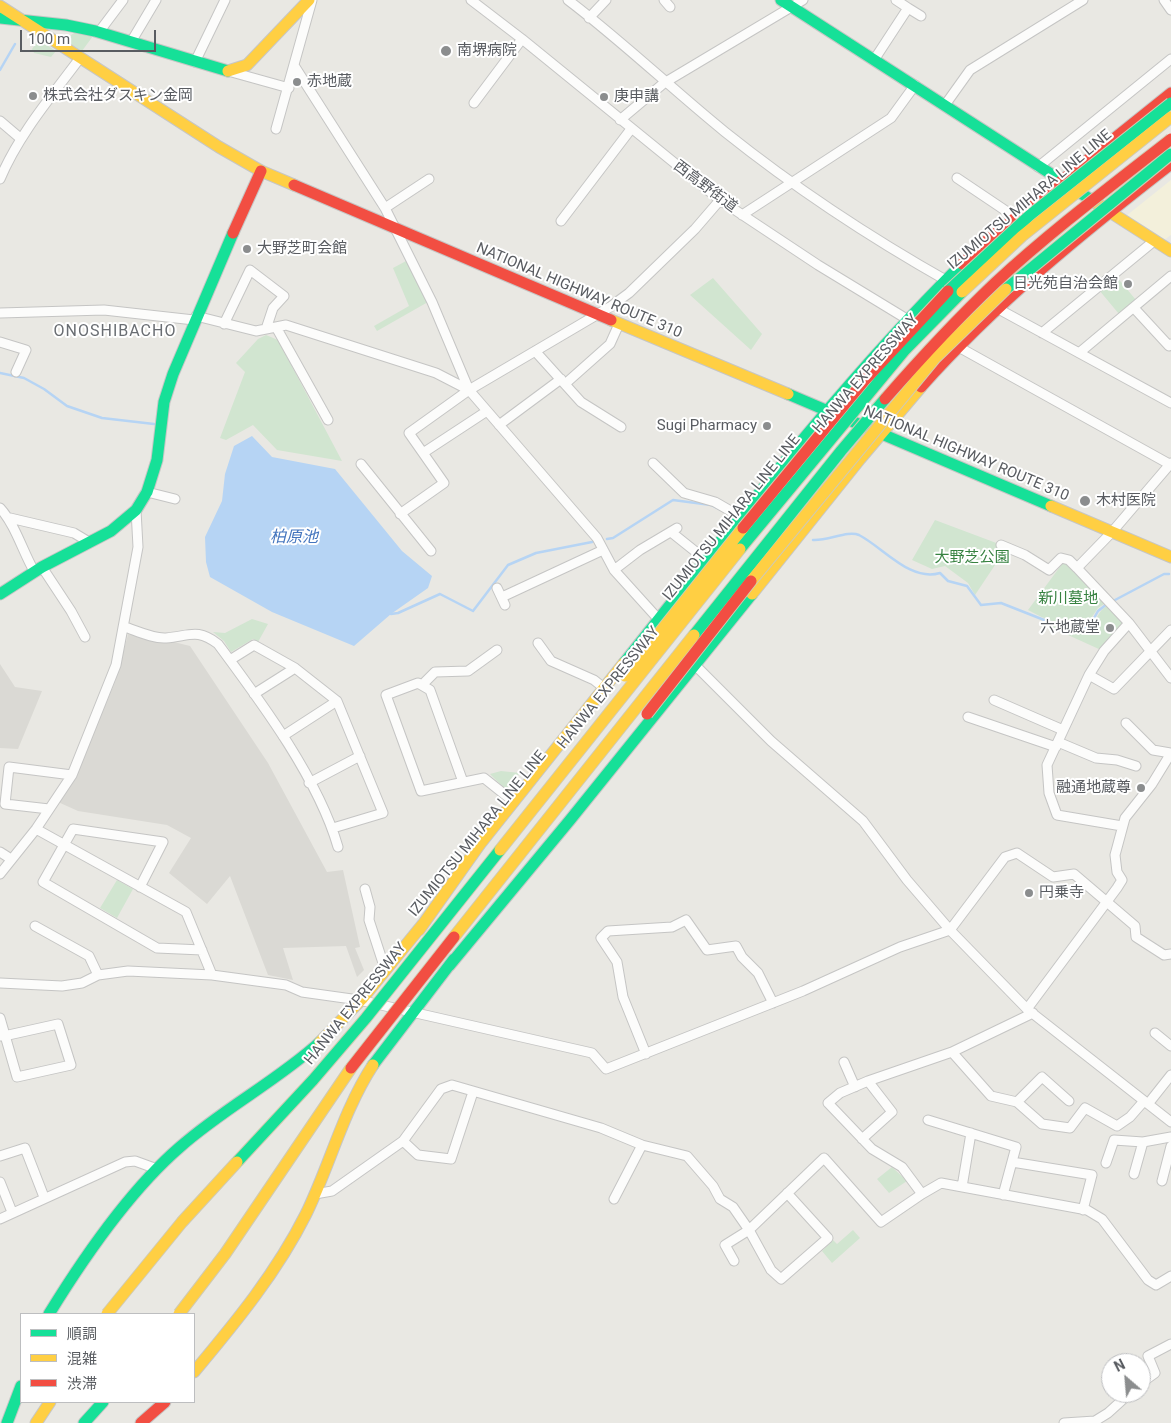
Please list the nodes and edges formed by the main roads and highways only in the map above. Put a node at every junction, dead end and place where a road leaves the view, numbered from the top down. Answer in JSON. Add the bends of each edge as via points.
{"nodes":[{"id":1,"x":310,"y":0,"type":"edge"},
{"id":2,"x":781,"y":0,"type":"edge"},
{"id":3,"x":0,"y":6,"type":"edge"},
{"id":4,"x":0,"y":18,"type":"edge"},
{"id":5,"x":20,"y":19,"type":"junction"},
{"id":6,"x":1171,"y":93,"type":"edge"},
{"id":7,"x":1171,"y":103,"type":"edge"},
{"id":8,"x":1171,"y":117,"type":"edge"},
{"id":9,"x":1171,"y":139,"type":"edge"},
{"id":10,"x":1171,"y":154,"type":"edge"},
{"id":11,"x":1171,"y":164,"type":"edge"},
{"id":12,"x":261,"y":171,"type":"junction"},
{"id":13,"x":1060,"y":180,"type":"junction"},
{"id":14,"x":1110,"y":211,"type":"junction"},
{"id":15,"x":1171,"y":251,"type":"edge"},
{"id":16,"x":825,"y":412,"type":"junction"},
{"id":17,"x":880,"y":434,"type":"junction"},
{"id":18,"x":1171,"y":557,"type":"edge"},
{"id":19,"x":0,"y":594,"type":"edge"},
{"id":20,"x":419,"y":930,"type":"junction"},
{"id":21,"x":449,"y":966,"type":"junction"},
{"id":22,"x":51,"y":1313,"type":"edge"},
{"id":23,"x":108,"y":1313,"type":"edge"},
{"id":24,"x":180,"y":1313,"type":"edge"},
{"id":25,"x":195,"y":1371,"type":"edge"},
{"id":26,"x":20,"y":1389,"type":"edge"},
{"id":27,"x":49,"y":1403,"type":"edge"},
{"id":28,"x":102,"y":1403,"type":"edge"},
{"id":29,"x":164,"y":1403,"type":"edge"},
{"id":30,"x":7,"y":1423,"type":"edge"},
{"id":31,"x":36,"y":1423,"type":"edge"},
{"id":32,"x":84,"y":1423,"type":"edge"},
{"id":33,"x":141,"y":1423,"type":"edge"}],
"edges":[{"from":1,"to":5,"type":"main road","via":[[247,65],[228,71],[99,32]]},
{"from":2,"to":13,"type":"main road"},
{"from":3,"to":5,"type":"main road","name":"NATIONAL HIGHWAY ROUTE 310"},
{"from":4,"to":5,"type":"main road"},
{"from":5,"to":12,"type":"main road","name":"NATIONAL HIGHWAY ROUTE 310"},
{"from":6,"to":13,"type":"main road"},
{"from":7,"to":20,"type":"main road","name":"IZUMIOTSU MIHARA LINE LINE","bridge":true,"via":[[1024,221],[914,325],[834,414]]},
{"from":8,"to":23,"type":"main road","name":"HANWA EXPRESSWAY","bridge":true,"via":[[1015,242],[904,351],[748,539],[366,1018],[182,1222]]},
{"from":9,"to":24,"type":"main road","name":"HANWA EXPRESSWAY","bridge":true,"via":[[1074,215],[994,284],[919,360],[841,450],[357,1059],[242,1230]]},
{"from":10,"to":21,"type":"main road","bridge":true,"via":[[1101,208],[990,302],[936,358],[786,536],[517,875]]},
{"from":11,"to":14,"type":"main road"},
{"from":12,"to":16,"type":"main road","name":"NATIONAL HIGHWAY ROUTE 310"},
{"from":12,"to":19,"type":"main road","via":[[195,318],[164,402],[157,460],[147,492],[136,510],[111,531],[38,569]]},
{"from":13,"to":14,"type":"main road"},
{"from":13,"to":16,"type":"main road","via":[[984,242],[945,280]]},
{"from":14,"to":15,"type":"main road"},
{"from":14,"to":17,"type":"main road","via":[[997,308]]},
{"from":16,"to":17,"type":"main road","name":"NATIONAL HIGHWAY ROUTE 310"},
{"from":16,"to":20,"type":"main road","via":[[514,802]]},
{"from":17,"to":18,"type":"main road","name":"NATIONAL HIGHWAY ROUTE 310"},
{"from":17,"to":21,"type":"main road","via":[[522,881]]},
{"from":20,"to":22,"type":"main road","name":"IZUMIOTSU MIHARA LINE LINE","via":[[321,1042],[208,1125],[157,1169],[70,1278]]},
{"from":21,"to":25,"type":"main road","via":[[410,1013],[361,1086],[297,1231],[265,1282]]},
{"from":26,"to":30,"type":"main road"},
{"from":27,"to":31,"type":"main road"},
{"from":28,"to":32,"type":"main road"},
{"from":29,"to":33,"type":"main road"}]}
